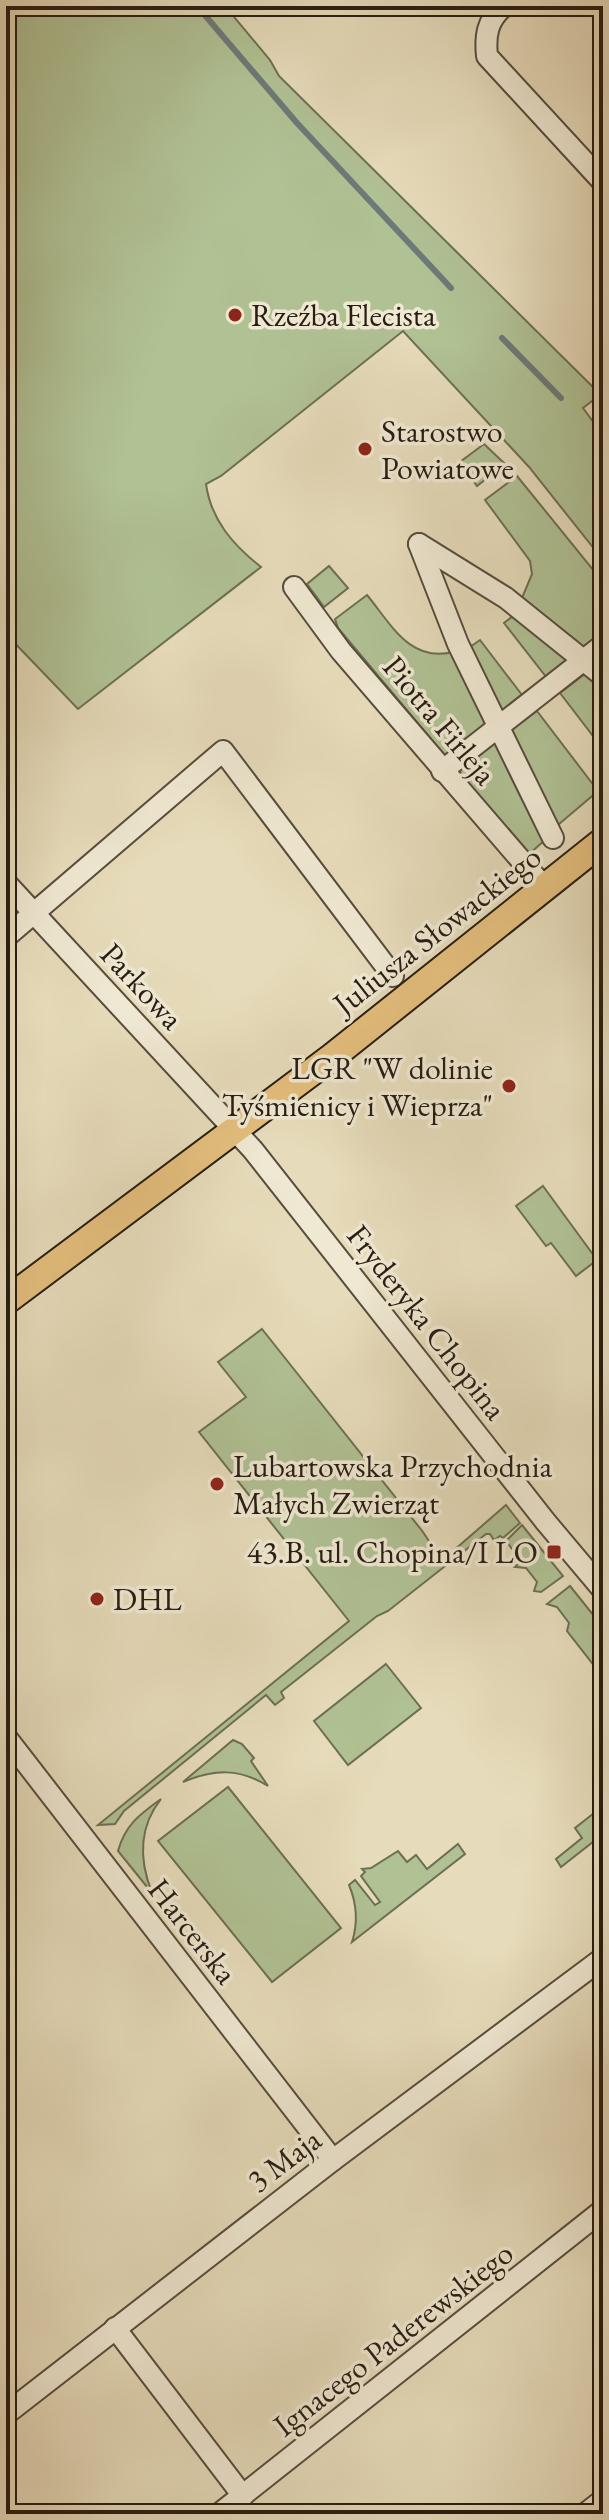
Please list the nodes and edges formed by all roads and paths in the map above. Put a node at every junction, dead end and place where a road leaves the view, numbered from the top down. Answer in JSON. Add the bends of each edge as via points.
{"nodes":[{"id":1,"x":498,"y":8,"type":"edge"},
{"id":2,"x":603,"y":182,"type":"edge"},
{"id":3,"x":294,"y":587,"type":"dead end"},
{"id":4,"x":603,"y":645,"type":"edge"},
{"id":5,"x":584,"y":660,"type":"junction"},
{"id":6,"x":603,"y":676,"type":"edge"},
{"id":7,"x":498,"y":728,"type":"junction"},
{"id":8,"x":442,"y":771,"type":"junction"},
{"id":9,"x":553,"y":838,"type":"dead end"},
{"id":10,"x":603,"y":841,"type":"edge"},
{"id":11,"x":6,"y":883,"type":"edge"},
{"id":12,"x":545,"y":888,"type":"junction"},
{"id":13,"x":35,"y":914,"type":"junction"},
{"id":14,"x":6,"y":937,"type":"edge"},
{"id":15,"x":393,"y":976,"type":"dead end"},
{"id":16,"x":235,"y":1129,"type":"junction"},
{"id":17,"x":6,"y":1301,"type":"edge"},
{"id":18,"x":603,"y":1590,"type":"edge"},
{"id":19,"x":6,"y":1737,"type":"edge"},
{"id":20,"x":603,"y":1958,"type":"edge"},
{"id":21,"x":333,"y":2160,"type":"junction"},
{"id":22,"x":603,"y":2210,"type":"edge"},
{"id":23,"x":115,"y":2328,"type":"junction"},
{"id":24,"x":6,"y":2414,"type":"edge"},
{"id":25,"x":243,"y":2496,"type":"junction"},
{"id":26,"x":603,"y":2500,"type":"edge"},
{"id":27,"x":219,"y":2514,"type":"edge"},
{"id":28,"x":585,"y":2514,"type":"edge"}],
"edges":[{"from":1,"to":2,"type":"street","via":[[485,36],[487,56]]},
{"from":3,"to":8,"type":"street","name":"Piotra Firleja"},
{"from":4,"to":5,"type":"street"},
{"from":5,"to":6,"type":"street"},
{"from":5,"to":7,"type":"street"},
{"from":5,"to":7,"type":"street","via":[[506,598],[419,544]]},
{"from":7,"to":8,"type":"street"},
{"from":7,"to":9,"type":"street"},
{"from":8,"to":12,"type":"street","name":"Piotra Firleja"},
{"from":10,"to":12,"type":"main road","name":"Juliusza Słowackiego"},
{"from":11,"to":13,"type":"street","name":"Parkowa"},
{"from":12,"to":16,"type":"main road","name":"Juliusza Słowackiego"},
{"from":13,"to":14,"type":"street"},
{"from":13,"to":15,"type":"street","via":[[223,751]]},
{"from":13,"to":16,"type":"street","name":"Parkowa"},
{"from":16,"to":17,"type":"main road","name":"Juliusza Słowackiego"},
{"from":16,"to":18,"type":"street","name":"Fryderyka Chopina"},
{"from":19,"to":21,"type":"street","name":"Harcerska"},
{"from":20,"to":21,"type":"street","name":"3 Maja"},
{"from":21,"to":23,"type":"street","name":"3 Maja"},
{"from":22,"to":25,"type":"street","name":"Ignacego Paderewskiego"},
{"from":23,"to":24,"type":"street","name":"3 Maja"},
{"from":23,"to":25,"type":"street"},
{"from":25,"to":27,"type":"street","name":"Ignacego Paderewskiego"},
{"from":26,"to":28,"type":"street"}]}
